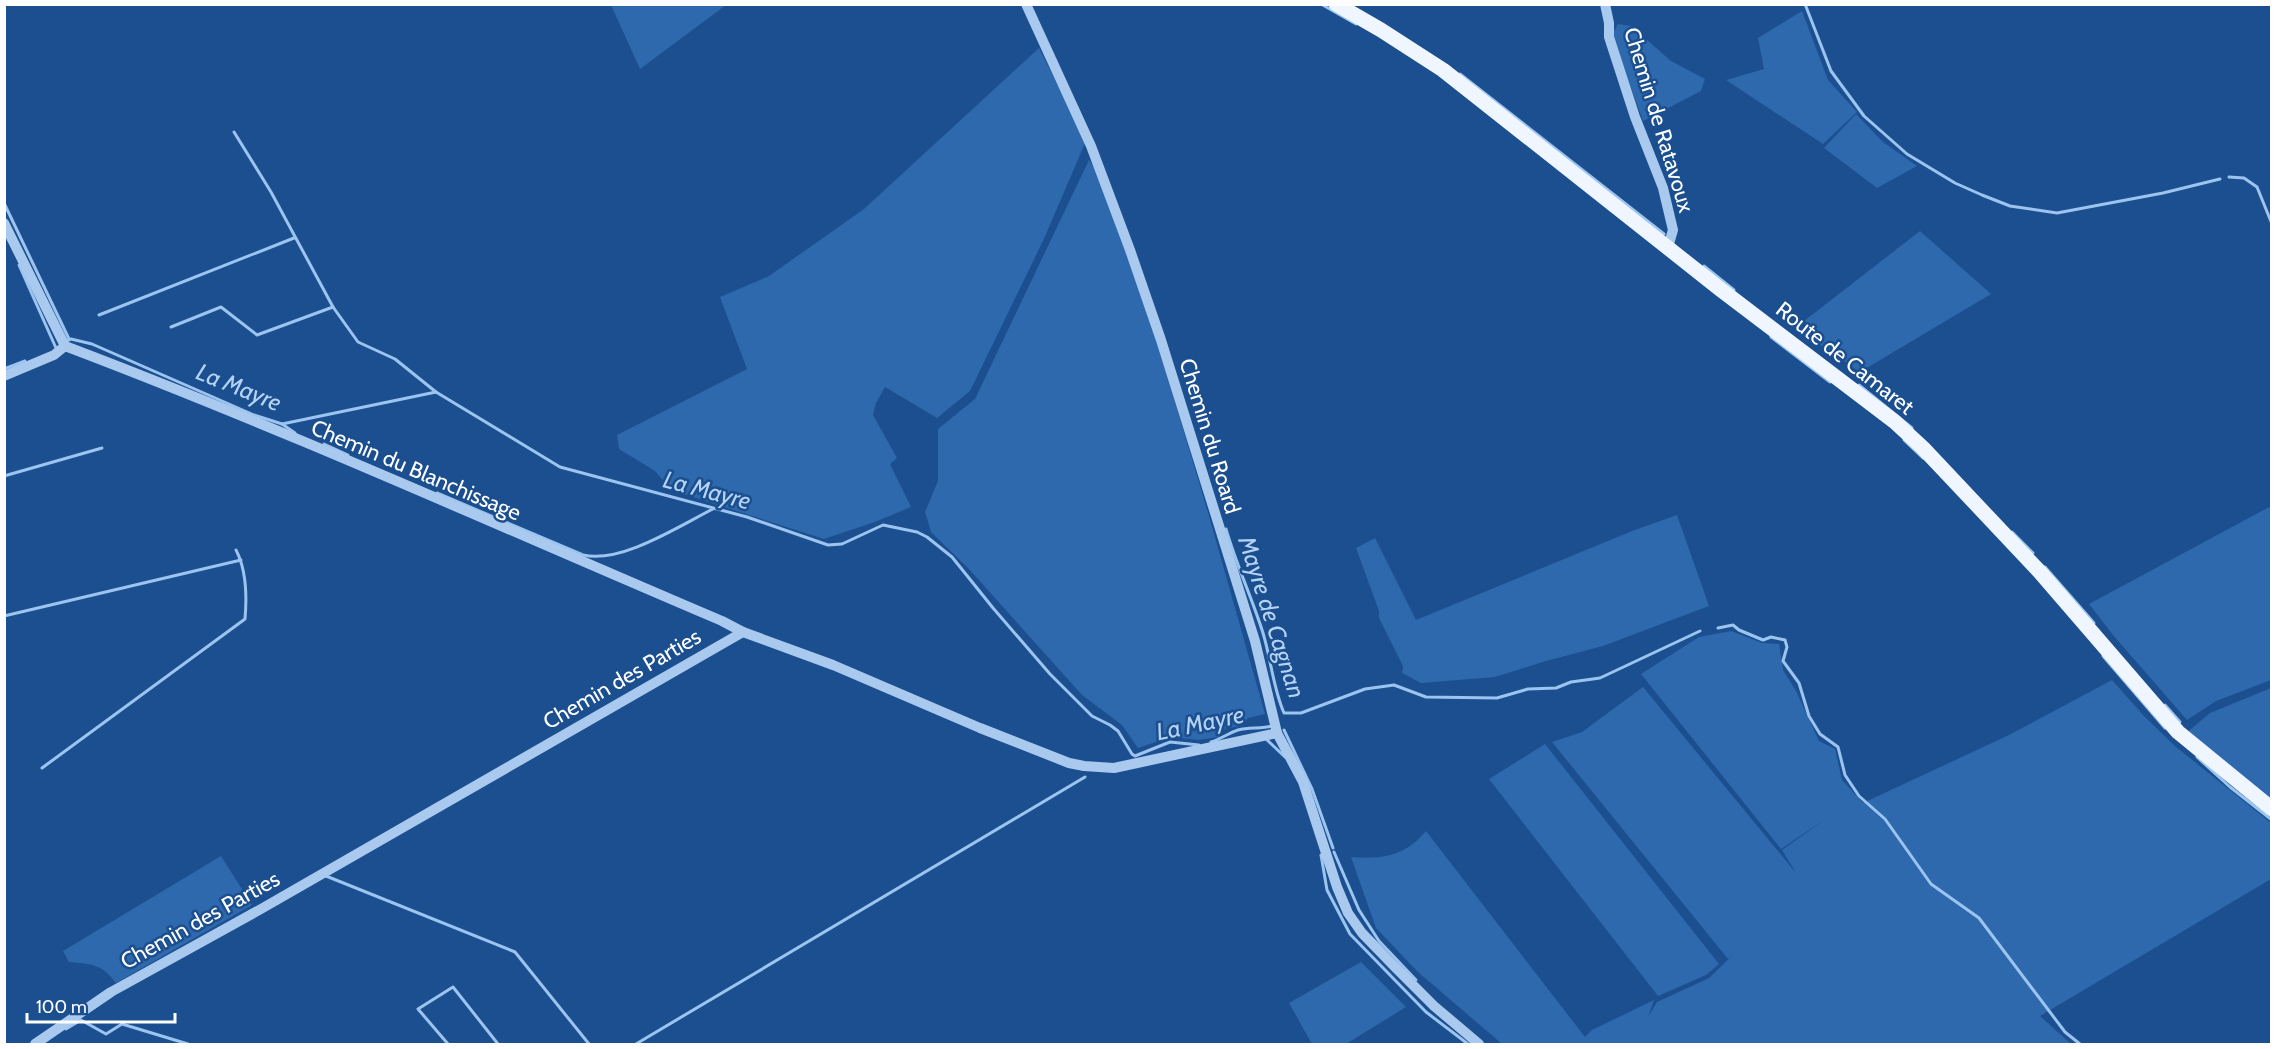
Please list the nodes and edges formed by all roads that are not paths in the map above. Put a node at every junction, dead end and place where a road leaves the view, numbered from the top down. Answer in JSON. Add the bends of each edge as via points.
{"nodes":[{"id":1,"x":1026,"y":4,"type":"edge"},
{"id":2,"x":1336,"y":4,"type":"edge"},
{"id":3,"x":1605,"y":4,"type":"edge"},
{"id":4,"x":4,"y":223,"type":"edge"},
{"id":5,"x":1668,"y":247,"type":"junction"},
{"id":6,"x":64,"y":346,"type":"junction"},
{"id":7,"x":4,"y":376,"type":"edge"},
{"id":8,"x":743,"y":632,"type":"junction"},
{"id":9,"x":1276,"y":733,"type":"junction"},
{"id":10,"x":2271,"y":809,"type":"edge"},
{"id":11,"x":35,"y":1044,"type":"edge"},
{"id":12,"x":1479,"y":1044,"type":"edge"}],
"edges":[{"from":1,"to":9,"type":"street","name":"Chemin du Roard","via":[[1091,146],[1161,340],[1255,641]]},
{"from":2,"to":5,"type":"main road","name":"Route de Camaret","via":[[1443,70]]},
{"from":3,"to":5,"type":"street","name":"Chemin de Ratavoux","via":[[1609,38],[1673,230]]},
{"from":4,"to":6,"type":"street"},
{"from":5,"to":10,"type":"main road","name":"Route de Camaret","via":[[1869,401],[1923,448],[2039,571],[2178,732]]},
{"from":6,"to":7,"type":"street","via":[[54,355]]},
{"from":6,"to":8,"type":"street","name":"Chemin du Blanchissage","via":[[442,499]]},
{"from":8,"to":9,"type":"street","via":[[1084,766],[1114,768]]},
{"from":8,"to":11,"type":"street","name":"Chemin des Parties","via":[[111,992]]},
{"from":9,"to":12,"type":"street","name":"Chemin du Roard","via":[[1303,782],[1348,913],[1394,966]]}]}
